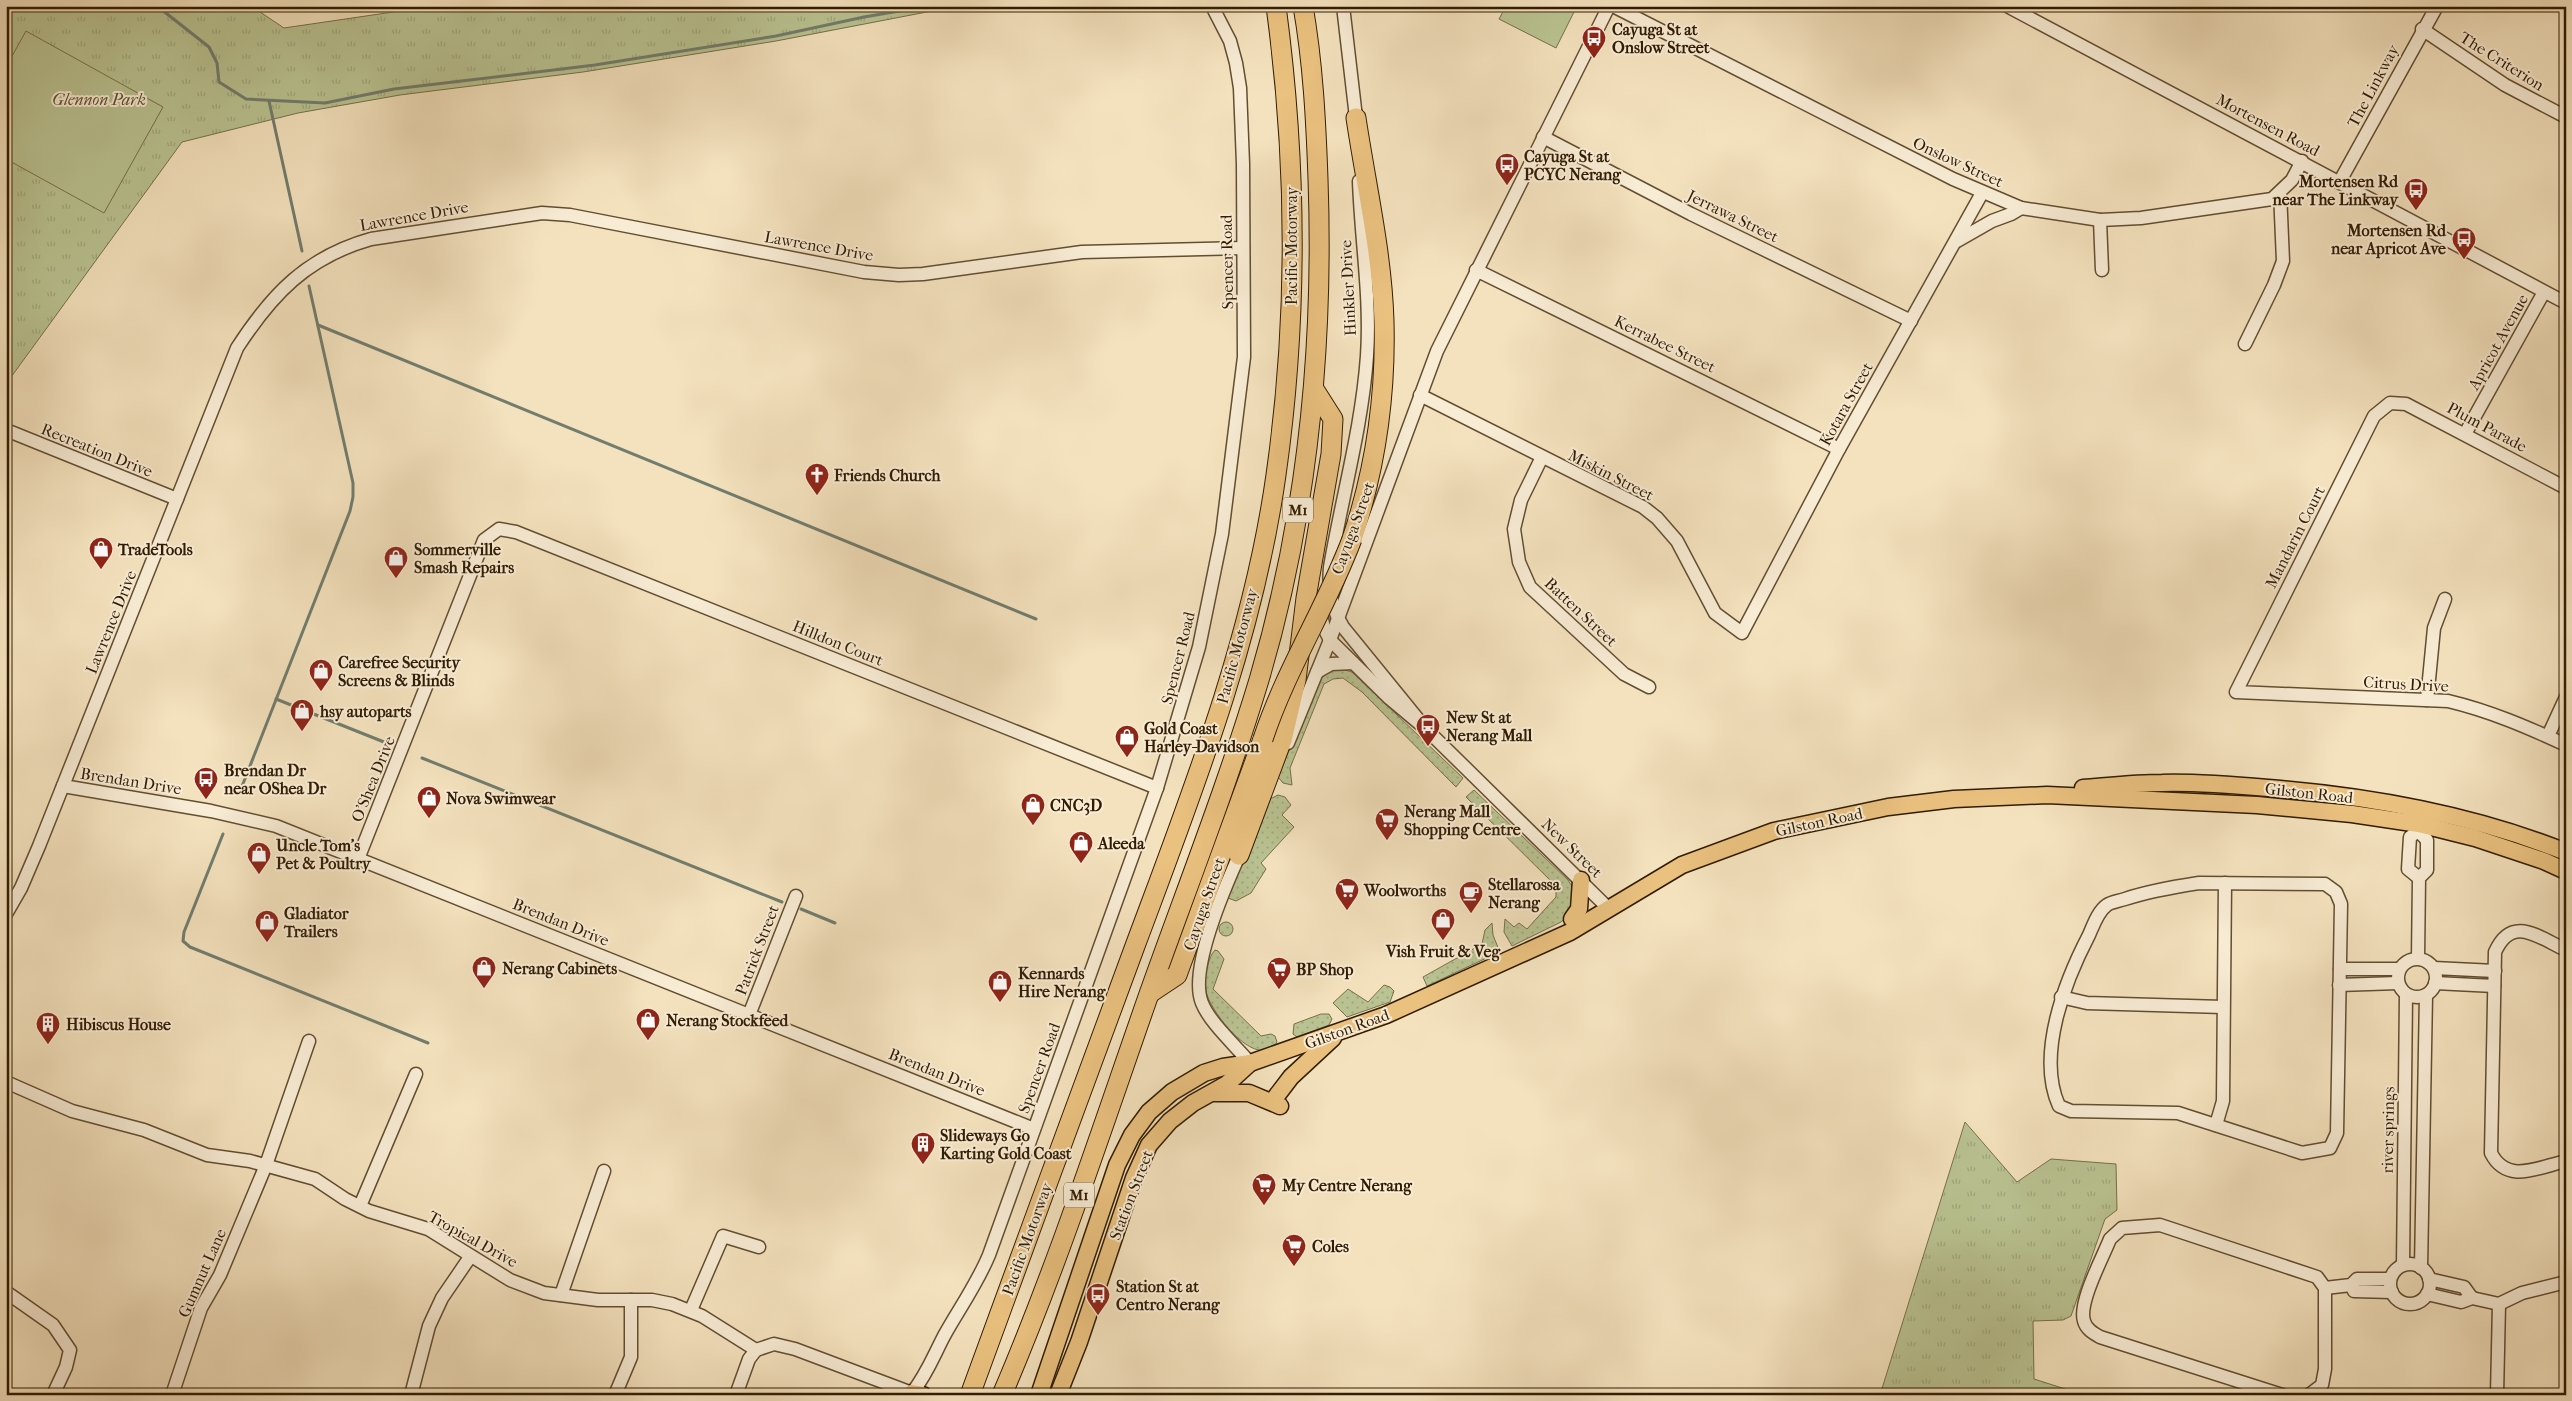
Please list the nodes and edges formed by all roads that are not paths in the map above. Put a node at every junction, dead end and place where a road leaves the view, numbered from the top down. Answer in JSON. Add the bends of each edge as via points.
{"nodes":[{"id":1,"x":1212,"y":6,"type":"edge"},
{"id":2,"x":1276,"y":6,"type":"edge"},
{"id":3,"x":1303,"y":6,"type":"edge"},
{"id":4,"x":1343,"y":6,"type":"edge"},
{"id":5,"x":1611,"y":6,"type":"edge"},
{"id":6,"x":2008,"y":6,"type":"edge"},
{"id":7,"x":2437,"y":6,"type":"edge"},
{"id":8,"x":2422,"y":30,"type":"junction"},
{"id":9,"x":2566,"y":117,"type":"edge"},
{"id":10,"x":1356,"y":118,"type":"junction"},
{"id":11,"x":1543,"y":137,"type":"junction"},
{"id":12,"x":2302,"y":161,"type":"junction"},
{"id":13,"x":2340,"y":181,"type":"junction"},
{"id":14,"x":2280,"y":192,"type":"junction"},
{"id":15,"x":1982,"y":193,"type":"junction"},
{"id":16,"x":2021,"y":208,"type":"junction"},
{"id":17,"x":2100,"y":220,"type":"junction"},
{"id":18,"x":1956,"y":242,"type":"junction"},
{"id":19,"x":1243,"y":248,"type":"junction"},
{"id":20,"x":1476,"y":270,"type":"junction"},
{"id":21,"x":2102,"y":270,"type":"dead end"},
{"id":22,"x":2544,"y":292,"type":"junction"},
{"id":23,"x":2566,"y":303,"type":"edge"},
{"id":24,"x":1911,"y":321,"type":"junction"},
{"id":25,"x":2245,"y":344,"type":"dead end"},
{"id":26,"x":1314,"y":389,"type":"junction"},
{"id":27,"x":1420,"y":395,"type":"junction"},
{"id":28,"x":2390,"y":403,"type":"joint"},
{"id":29,"x":6,"y":430,"type":"edge"},
{"id":30,"x":2465,"y":434,"type":"junction"},
{"id":31,"x":1839,"y":448,"type":"junction"},
{"id":32,"x":1542,"y":458,"type":"junction"},
{"id":33,"x":2566,"y":488,"type":"edge"},
{"id":34,"x":176,"y":499,"type":"junction"},
{"id":35,"x":506,"y":530,"type":"joint"},
{"id":36,"x":1330,"y":567,"type":"junction"},
{"id":37,"x":2446,"y":599,"type":"dead end"},
{"id":38,"x":1338,"y":620,"type":"junction"},
{"id":39,"x":1742,"y":633,"type":"joint"},
{"id":40,"x":1330,"y":640,"type":"junction"},
{"id":41,"x":1353,"y":663,"type":"junction"},
{"id":42,"x":1316,"y":672,"type":"junction"},
{"id":43,"x":1648,"y":687,"type":"dead end"},
{"id":44,"x":2236,"y":692,"type":"joint"},
{"id":45,"x":2566,"y":697,"type":"edge"},
{"id":46,"x":2427,"y":700,"type":"junction"},
{"id":47,"x":1426,"y":729,"type":"junction"},
{"id":48,"x":2548,"y":736,"type":"junction"},
{"id":49,"x":2566,"y":744,"type":"edge"},
{"id":50,"x":62,"y":786,"type":"junction"},
{"id":51,"x":1157,"y":788,"type":"junction"},
{"id":52,"x":2420,"y":821,"type":"junction"},
{"id":53,"x":2566,"y":852,"type":"edge"},
{"id":54,"x":1239,"y":855,"type":"junction"},
{"id":55,"x":358,"y":859,"type":"junction"},
{"id":56,"x":2566,"y":871,"type":"edge"},
{"id":57,"x":2420,"y":878,"type":"junction"},
{"id":58,"x":1581,"y":880,"type":"junction"},
{"id":59,"x":2225,"y":883,"type":"junction"},
{"id":60,"x":796,"y":896,"type":"dead end"},
{"id":61,"x":1608,"y":908,"type":"junction"},
{"id":62,"x":6,"y":914,"type":"edge"},
{"id":63,"x":1572,"y":919,"type":"junction"},
{"id":64,"x":2566,"y":950,"type":"edge"},
{"id":65,"x":2418,"y":958,"type":"junction"},
{"id":66,"x":2434,"y":968,"type":"junction"},
{"id":67,"x":2340,"y":969,"type":"junction"},
{"id":68,"x":2399,"y":969,"type":"junction"},
{"id":69,"x":2495,"y":971,"type":"junction"},
{"id":70,"x":2435,"y":983,"type":"junction"},
{"id":71,"x":2398,"y":984,"type":"junction"},
{"id":72,"x":2339,"y":985,"type":"junction"},
{"id":73,"x":2494,"y":986,"type":"junction"},
{"id":74,"x":1442,"y":990,"type":"junction"},
{"id":75,"x":1150,"y":992,"type":"junction"},
{"id":76,"x":2406,"y":995,"type":"junction"},
{"id":77,"x":2426,"y":995,"type":"junction"},
{"id":78,"x":2061,"y":997,"type":"junction"},
{"id":79,"x":2223,"y":1007,"type":"junction"},
{"id":80,"x":749,"y":1015,"type":"junction"},
{"id":81,"x":1343,"y":1030,"type":"junction"},
{"id":82,"x":309,"y":1041,"type":"dead end"},
{"id":83,"x":1250,"y":1063,"type":"junction"},
{"id":84,"x":416,"y":1074,"type":"dead end"},
{"id":85,"x":6,"y":1082,"type":"edge"},
{"id":86,"x":1210,"y":1094,"type":"junction"},
{"id":87,"x":2216,"y":1125,"type":"junction"},
{"id":88,"x":1034,"y":1129,"type":"junction"},
{"id":89,"x":2566,"y":1161,"type":"edge"},
{"id":90,"x":266,"y":1165,"type":"junction"},
{"id":91,"x":604,"y":1170,"type":"dead end"},
{"id":92,"x":360,"y":1206,"type":"junction"},
{"id":93,"x":759,"y":1247,"type":"dead end"},
{"id":94,"x":470,"y":1257,"type":"junction"},
{"id":95,"x":2402,"y":1265,"type":"junction"},
{"id":96,"x":2421,"y":1268,"type":"junction"},
{"id":97,"x":2390,"y":1279,"type":"junction"},
{"id":98,"x":2429,"y":1279,"type":"junction"},
{"id":99,"x":2566,"y":1282,"type":"edge"},
{"id":100,"x":2351,"y":1285,"type":"junction"},
{"id":101,"x":2325,"y":1288,"type":"junction"},
{"id":102,"x":6,"y":1292,"type":"edge"},
{"id":103,"x":2392,"y":1292,"type":"junction"},
{"id":104,"x":2427,"y":1294,"type":"junction"},
{"id":105,"x":561,"y":1295,"type":"junction"},
{"id":106,"x":2472,"y":1298,"type":"junction"},
{"id":107,"x":631,"y":1300,"type":"junction"},
{"id":108,"x":2499,"y":1304,"type":"junction"},
{"id":109,"x":691,"y":1310,"type":"junction"},
{"id":110,"x":1079,"y":1342,"type":"junction"},
{"id":111,"x":756,"y":1350,"type":"junction"},
{"id":112,"x":915,"y":1394,"type":"edge"},
{"id":113,"x":53,"y":1395,"type":"edge"},
{"id":114,"x":172,"y":1395,"type":"edge"},
{"id":115,"x":411,"y":1395,"type":"edge"},
{"id":116,"x":615,"y":1395,"type":"edge"},
{"id":117,"x":736,"y":1395,"type":"edge"},
{"id":118,"x":970,"y":1395,"type":"edge"},
{"id":119,"x":1002,"y":1395,"type":"edge"},
{"id":120,"x":1039,"y":1395,"type":"edge"},
{"id":121,"x":1058,"y":1395,"type":"edge"},
{"id":122,"x":1070,"y":1395,"type":"edge"},
{"id":123,"x":2282,"y":1395,"type":"edge"},
{"id":124,"x":2309,"y":1395,"type":"edge"},
{"id":125,"x":2497,"y":1395,"type":"edge"}],
"edges":[{"from":1,"to":19,"type":"street","name":"Spencer Road","via":[[1230,41],[1240,88]]},
{"from":2,"to":118,"type":"highway","name":"Pacific Motorway","number":"M1","via":[[1288,114],[1293,284],[1276,479],[1258,567],[1243,635],[1202,766]]},
{"from":3,"to":26,"type":"highway","name":"Pacific Motorway","number":"M1","via":[[1316,131],[1320,229]]},
{"from":4,"to":10,"type":"street","name":"Hinkler Drive"},
{"from":5,"to":11,"type":"street","name":"Cayuga Street"},
{"from":5,"to":15,"type":"street","name":"Onslow Street"},
{"from":6,"to":12,"type":"street","name":"Mortensen Road"},
{"from":7,"to":8,"type":"street","name":"The Linkway"},
{"from":8,"to":9,"type":"street","name":"The Criterion","via":[[2505,84]]},
{"from":8,"to":13,"type":"street","name":"The Linkway"},
{"from":10,"to":36,"type":"street","name":"Hinkler Drive","via":[[1367,356]]},
{"from":10,"to":75,"type":"highway","bridge":true,"via":[[1380,279],[1384,341],[1380,410],[1361,511],[1327,599],[1280,693],[1178,976]]},
{"from":11,"to":20,"type":"street","name":"Cayuga Street"},
{"from":11,"to":24,"type":"street","name":"Jerrawa Street"},
{"from":12,"to":13,"type":"street","name":"Mortensen Road"},
{"from":12,"to":14,"type":"street","name":"Onslow Street","via":[[2292,180]]},
{"from":13,"to":22,"type":"street","name":"Mortensen Road"},
{"from":14,"to":17,"type":"street","name":"Onslow Street","via":[[2272,199],[2141,218]]},
{"from":14,"to":25,"type":"street","via":[[2283,261]]},
{"from":15,"to":16,"type":"street","name":"Onslow Street"},
{"from":15,"to":18,"type":"street","name":"Kotara Street"},
{"from":16,"to":17,"type":"street","name":"Onslow Street"},
{"from":16,"to":18,"type":"street"},
{"from":17,"to":21,"type":"street"},
{"from":18,"to":24,"type":"street","name":"Kotara Street"},
{"from":19,"to":34,"type":"street","name":"Lawrence Drive","via":[[1082,252],[898,275],[864,272],[542,213],[379,237],[321,259],[292,280],[265,307],[237,348]]},
{"from":19,"to":51,"type":"street","name":"Spencer Road","via":[[1244,358],[1222,534],[1199,647]]},
{"from":20,"to":27,"type":"street","name":"Cayuga Street","via":[[1440,344]]},
{"from":20,"to":31,"type":"street","name":"Kerrabee Street"},
{"from":22,"to":23,"type":"street","name":"Mortensen Road"},
{"from":22,"to":30,"type":"street","name":"Apricot Avenue"},
{"from":24,"to":31,"type":"street","name":"Kotara Street"},
{"from":26,"to":54,"type":"highway","via":[[1334,419],[1306,598],[1298,674],[1282,740]]},
{"from":26,"to":75,"type":"highway","name":"Pacific Motorway","number":"M1","via":[[1292,542],[1259,679],[1230,770]]},
{"from":27,"to":32,"type":"street","name":"Miskin Street"},
{"from":27,"to":38,"type":"street","name":"Cayuga Street"},
{"from":28,"to":30,"type":"street","name":"Plum Parade","via":[[2406,404]]},
{"from":28,"to":44,"type":"street","name":"Mandarin Court","via":[[2374,416]]},
{"from":29,"to":34,"type":"street","name":"Recreation Drive"},
{"from":30,"to":33,"type":"street","name":"Plum Parade"},
{"from":31,"to":39,"type":"street","name":"Kotara Street"},
{"from":32,"to":39,"type":"street","name":"Miskin Street","via":[[1625,497],[1657,518],[1676,541],[1715,613]]},
{"from":32,"to":43,"type":"street","name":"Batten Street","via":[[1521,500],[1514,529],[1519,562],[1526,579],[1530,587],[1624,674]]},
{"from":34,"to":50,"type":"street","name":"Lawrence Drive"},
{"from":35,"to":51,"type":"street","name":"Hilldon Court"},
{"from":35,"to":55,"type":"street","name":"O'Shea Drive","via":[[499,529],[484,540]]},
{"from":36,"to":38,"type":"street","name":"Hinkler Drive","via":[[1329,592]]},
{"from":36,"to":40,"type":"street","name":"Hinkler Drive","via":[[1320,610]]},
{"from":37,"to":46,"type":"street","via":[[2434,628]]},
{"from":38,"to":40,"type":"street","name":"Cayuga Street"},
{"from":38,"to":47,"type":"street","name":"New Street"},
{"from":40,"to":41,"type":"street","name":"New Street"},
{"from":40,"to":42,"type":"street","name":"Cayuga Street"},
{"from":41,"to":42,"type":"street","via":[[1331,664]]},
{"from":41,"to":47,"type":"street","name":"New Street"},
{"from":42,"to":54,"type":"street","name":"Cayuga Street","via":[[1266,798]]},
{"from":44,"to":46,"type":"street","name":"Citrus Drive"},
{"from":45,"to":48,"type":"street"},
{"from":46,"to":48,"type":"street","name":"Citrus Drive","via":[[2448,701],[2480,709]]},
{"from":47,"to":58,"type":"street","name":"New Street"},
{"from":48,"to":49,"type":"street","name":"Citrus Drive"},
{"from":50,"to":55,"type":"street","name":"Brendan Drive","via":[[246,818],[276,826]]},
{"from":50,"to":62,"type":"street","name":"Lawrence Drive","via":[[27,875]]},
{"from":51,"to":88,"type":"street","name":"Spencer Road"},
{"from":52,"to":53,"type":"main road","name":"Gilston Road","via":[[2490,824]]},
{"from":52,"to":56,"type":"main road","name":"Gilston Road"},
{"from":52,"to":57,"type":"street","via":[[2427,840],[2427,870]]},
{"from":52,"to":57,"type":"street","via":[[2410,837],[2408,869]]},
{"from":52,"to":61,"type":"main road","name":"Gilston Road","via":[[2320,792],[2215,784],[2162,783],[2071,789],[2047,795],[1954,799],[1888,807],[1774,831],[1682,864]]},
{"from":54,"to":83,"type":"street","name":"Cayuga Street","via":[[1212,926],[1198,984],[1204,1008]]},
{"from":55,"to":80,"type":"street","name":"Brendan Drive"},
{"from":57,"to":65,"type":"street"},
{"from":58,"to":61,"type":"street","name":"New Street"},
{"from":58,"to":63,"type":"main road","via":[[1579,910]]},
{"from":59,"to":67,"type":"street","via":[[2325,884],[2336,892],[2340,904]]},
{"from":59,"to":78,"type":"street","via":[[2151,890],[2106,906],[2072,967]]},
{"from":59,"to":79,"type":"street"},
{"from":60,"to":80,"type":"street","name":"Patrick Street"},
{"from":61,"to":63,"type":"main road","name":"Gilston Road"},
{"from":61,"to":74,"type":"main road","name":"Gilston Road","via":[[1565,934]]},
{"from":63,"to":74,"type":"main road","name":"Gilston Road"},
{"from":64,"to":69,"type":"street","via":[[2524,930],[2513,931],[2501,938],[2495,952]]},
{"from":65,"to":66,"type":"street"},
{"from":65,"to":68,"type":"street","via":[[2408,960]]},
{"from":66,"to":69,"type":"street"},
{"from":66,"to":70,"type":"street"},
{"from":67,"to":68,"type":"street"},
{"from":67,"to":72,"type":"street"},
{"from":68,"to":71,"type":"street"},
{"from":69,"to":73,"type":"street"},
{"from":70,"to":73,"type":"street"},
{"from":70,"to":77,"type":"street"},
{"from":71,"to":72,"type":"street"},
{"from":71,"to":76,"type":"street"},
{"from":72,"to":87,"type":"street","via":[[2337,1133],[2330,1148],[2302,1153]]},
{"from":73,"to":89,"type":"street","via":[[2491,1153],[2506,1170],[2520,1172]]},
{"from":74,"to":81,"type":"main road","name":"Gilston Road"},
{"from":75,"to":119,"type":"highway","name":"Pacific Motorway","number":"M1","via":[[1081,1188]]},
{"from":76,"to":77,"type":"street"},
{"from":76,"to":95,"type":"street","name":"river springs"},
{"from":77,"to":96,"type":"street"},
{"from":78,"to":79,"type":"street","via":[[2088,1004]]},
{"from":78,"to":87,"type":"street","via":[[2052,1043],[2053,1092],[2060,1106],[2071,1111],[2178,1113]]},
{"from":79,"to":87,"type":"street","via":[[2223,1101]]},
{"from":80,"to":88,"type":"street","name":"Brendan Drive"},
{"from":81,"to":83,"type":"main road","name":"Gilston Road"},
{"from":81,"to":86,"type":"main road","via":[[1311,1057],[1278,1102],[1246,1092]]},
{"from":82,"to":90,"type":"street","name":"Gumnut Lane"},
{"from":83,"to":86,"type":"main road","name":"Station Street","via":[[1227,1084]]},
{"from":83,"to":120,"type":"main road","name":"Station Street","via":[[1223,1066],[1188,1082],[1157,1105],[1132,1135],[1113,1173]]},
{"from":84,"to":92,"type":"street"},
{"from":85,"to":90,"type":"street","name":"Tropical Drive","via":[[72,1111],[144,1130],[207,1155]]},
{"from":86,"to":110,"type":"main road","name":"Station Street","via":[[1177,1114],[1152,1141],[1141,1159]]},
{"from":88,"to":112,"type":"street","name":"Spencer Road","via":[[983,1268]]},
{"from":90,"to":92,"type":"street","name":"Tropical Drive","via":[[315,1179]]},
{"from":90,"to":114,"type":"street","name":"Gumnut Lane","via":[[220,1275],[201,1308]]},
{"from":91,"to":105,"type":"street"},
{"from":92,"to":94,"type":"street","name":"Tropical Drive","via":[[428,1229]]},
{"from":93,"to":109,"type":"street","via":[[723,1236]]},
{"from":94,"to":105,"type":"street","name":"Tropical Drive","via":[[510,1280],[544,1293]]},
{"from":94,"to":115,"type":"street","via":[[442,1298],[429,1326]]},
{"from":95,"to":96,"type":"street"},
{"from":95,"to":97,"type":"street"},
{"from":96,"to":98,"type":"street"},
{"from":97,"to":100,"type":"street","via":[[2357,1279]]},
{"from":97,"to":103,"type":"street"},
{"from":98,"to":104,"type":"street"},
{"from":98,"to":106,"type":"street","via":[[2464,1287]]},
{"from":99,"to":108,"type":"street","via":[[2522,1293]]},
{"from":100,"to":101,"type":"street"},
{"from":100,"to":103,"type":"street","via":[[2354,1291]]},
{"from":101,"to":123,"type":"street","via":[[2317,1276],[2160,1225],[2122,1228],[2110,1239],[2084,1305],[2084,1322],[2088,1330],[2100,1337]]},
{"from":101,"to":124,"type":"street","via":[[2325,1369],[2322,1385]]},
{"from":102,"to":113,"type":"street","via":[[53,1325],[70,1350]]},
{"from":103,"to":104,"type":"street","via":[[2399,1301],[2412,1303]]},
{"from":104,"to":106,"type":"street","via":[[2461,1302]]},
{"from":105,"to":107,"type":"street","name":"Tropical Drive"},
{"from":106,"to":108,"type":"street"},
{"from":107,"to":109,"type":"street","name":"Tropical Drive","via":[[652,1300]]},
{"from":107,"to":116,"type":"street","via":[[631,1357]]},
{"from":108,"to":125,"type":"street"},
{"from":109,"to":111,"type":"street","name":"Tropical Drive"},
{"from":110,"to":121,"type":"main road","name":"Station Street"},
{"from":110,"to":122,"type":"main road"},
{"from":111,"to":112,"type":"street","via":[[774,1344],[795,1349]]},
{"from":111,"to":117,"type":"street","via":[[749,1359]]}]}
